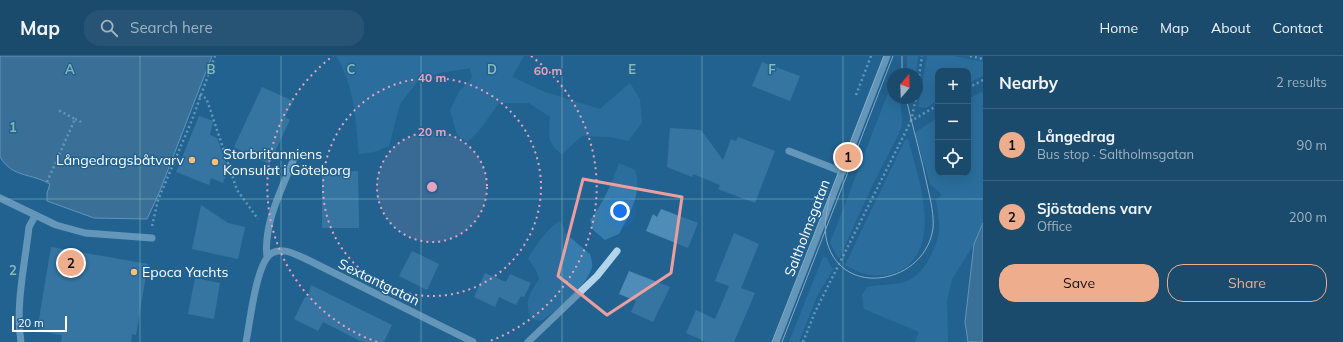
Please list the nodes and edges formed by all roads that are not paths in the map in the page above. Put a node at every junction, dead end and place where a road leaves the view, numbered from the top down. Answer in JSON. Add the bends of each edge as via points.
{"nodes":[{"id":1,"x":887,"y":56,"type":"edge"},
{"id":2,"x":789,"y":151,"type":"dead end"},
{"id":3,"x":295,"y":156,"type":"dead end"},
{"id":4,"x":843,"y":172,"type":"junction"},
{"id":5,"x":0,"y":198,"type":"edge"},
{"id":6,"x":35,"y":216,"type":"junction"},
{"id":7,"x":152,"y":238,"type":"road end"},
{"id":8,"x":617,"y":251,"type":"dead end"},
{"id":9,"x":270,"y":255,"type":"junction"},
{"id":10,"x":21,"y":342,"type":"edge"},
{"id":11,"x":246,"y":342,"type":"edge"},
{"id":12,"x":474,"y":342,"type":"edge"},
{"id":13,"x":528,"y":342,"type":"edge"},
{"id":14,"x":776,"y":342,"type":"edge"}],
"edges":[{"from":1,"to":4,"type":"street","name":"Saltholmsgatan"},
{"from":2,"to":4,"type":"street"},
{"from":3,"to":9,"type":"street","via":[[273,212],[265,242]]},
{"from":4,"to":14,"type":"street","name":"Saltholmsgatan"},
{"from":5,"to":6,"type":"street"},
{"from":6,"to":7,"type":"street","via":[[85,233]]},
{"from":6,"to":10,"type":"street","via":[[30,227],[20,310]]},
{"from":8,"to":13,"type":"street","via":[[597,276]]},
{"from":9,"to":11,"type":"street","via":[[260,268]]},
{"from":9,"to":12,"type":"street","name":"Sextantgatan","via":[[286,251],[294,253]]}]}
